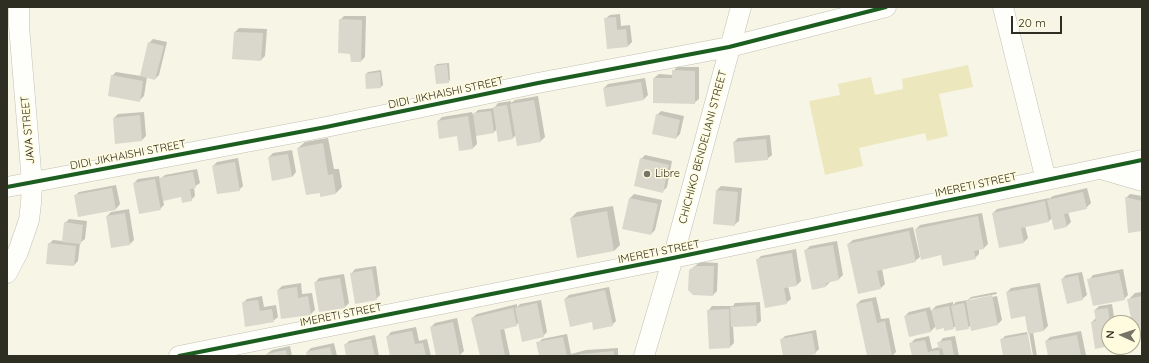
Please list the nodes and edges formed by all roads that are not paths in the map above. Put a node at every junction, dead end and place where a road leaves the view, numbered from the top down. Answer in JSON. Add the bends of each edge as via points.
{"nodes":[{"id":1,"x":19,"y":7,"type":"edge"},
{"id":2,"x":741,"y":7,"type":"edge"},
{"id":3,"x":886,"y":7,"type":"edge"},
{"id":4,"x":1003,"y":7,"type":"edge"},
{"id":5,"x":730,"y":46,"type":"junction"},
{"id":6,"x":1142,"y":160,"type":"edge"},
{"id":7,"x":1100,"y":169,"type":"junction"},
{"id":8,"x":1046,"y":180,"type":"junction"},
{"id":9,"x":1142,"y":181,"type":"edge"},
{"id":10,"x":32,"y":183,"type":"junction"},
{"id":11,"x":7,"y":187,"type":"edge"},
{"id":12,"x":673,"y":258,"type":"junction"},
{"id":13,"x":7,"y":273,"type":"edge"},
{"id":14,"x":179,"y":356,"type":"edge"},
{"id":15,"x":644,"y":356,"type":"edge"}],
"edges":[{"from":1,"to":10,"type":"street","name":"JAVA STREET"},
{"from":2,"to":5,"type":"street","name":"CHICHIKO BENDELIANI STREET"},
{"from":3,"to":5,"type":"street","name":"DIDI JIKHAISHI STREET"},
{"from":4,"to":8,"type":"street"},
{"from":5,"to":10,"type":"street","name":"DIDI JIKHAISHI STREET"},
{"from":5,"to":12,"type":"street","name":"CHICHIKO BENDELIANI STREET"},
{"from":6,"to":7,"type":"street","name":"IMERETI STREET"},
{"from":7,"to":8,"type":"street","name":"IMERETI STREET"},
{"from":7,"to":9,"type":"street"},
{"from":8,"to":12,"type":"street","name":"IMERETI STREET"},
{"from":10,"to":11,"type":"street","name":"DIDI JIKHAISHI STREET"},
{"from":10,"to":13,"type":"street","name":"JAVA STREET","via":[[29,220],[18,252]]},
{"from":12,"to":14,"type":"street","name":"IMERETI STREET"},
{"from":12,"to":15,"type":"street","name":"CHICHIKO BENDELIANI STREET"}]}
